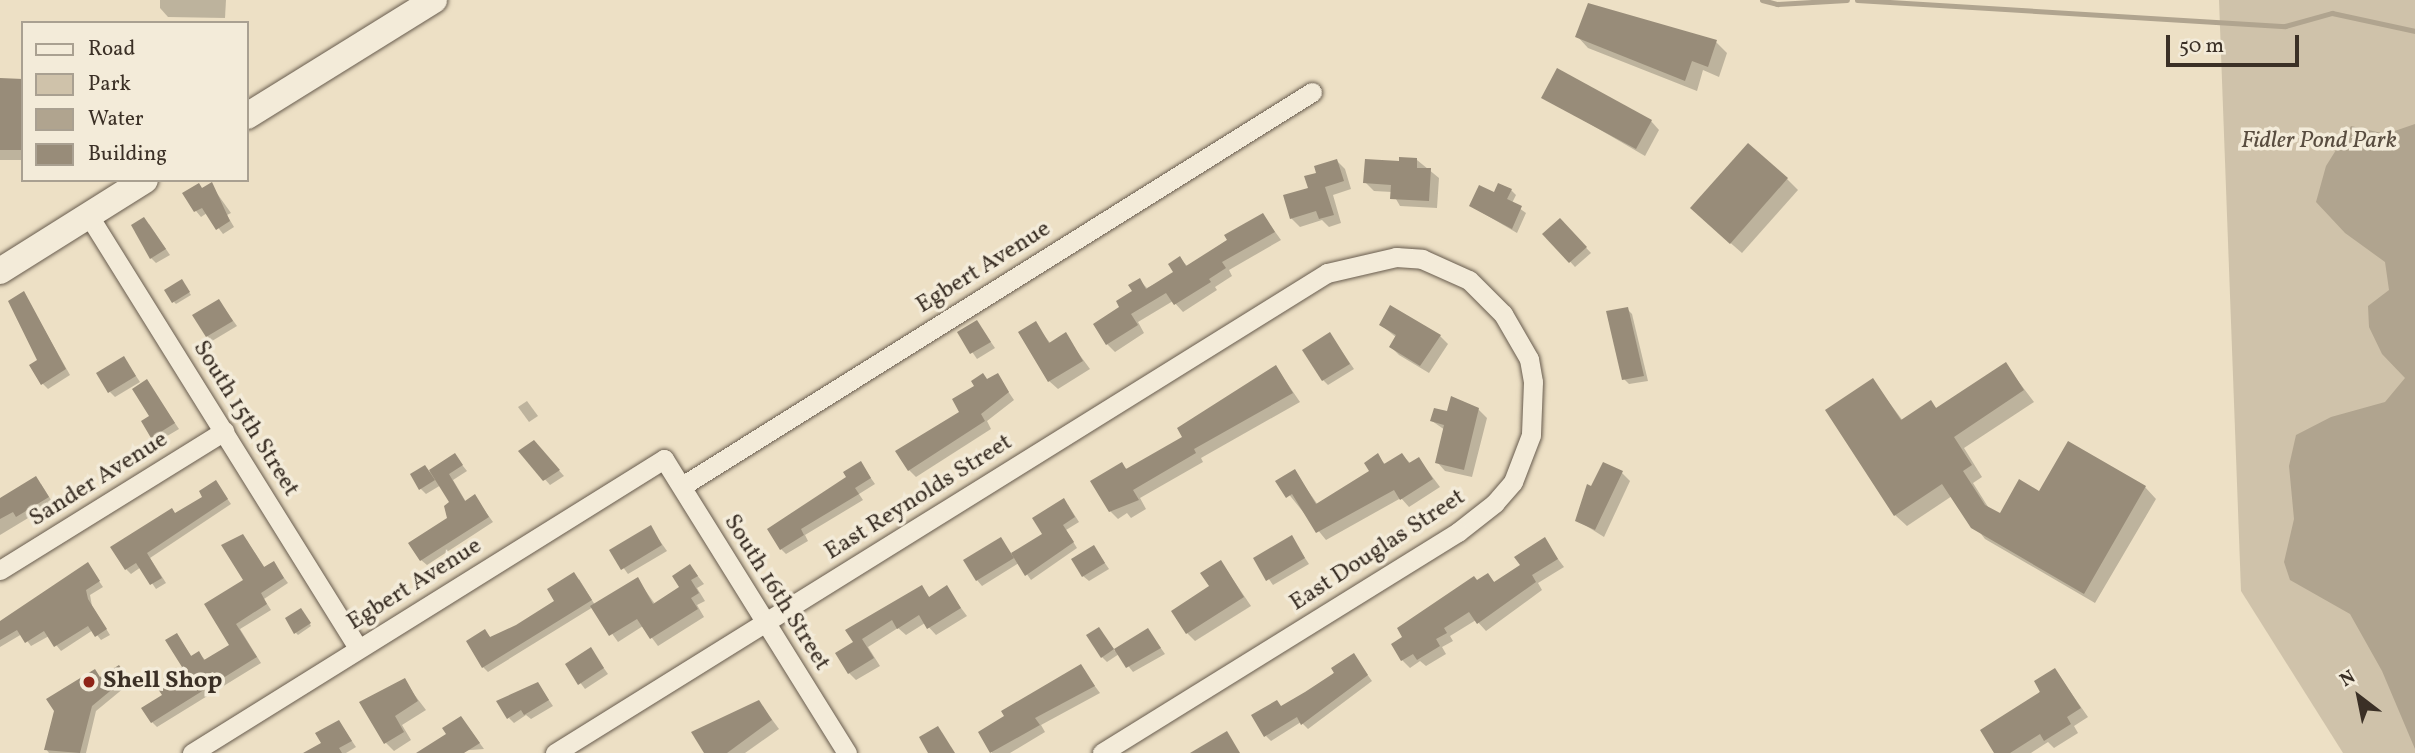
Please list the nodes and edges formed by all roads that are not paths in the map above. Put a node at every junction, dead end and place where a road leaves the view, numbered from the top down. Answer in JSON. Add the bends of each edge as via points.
{"nodes":[{"id":1,"x":434,"y":0,"type":"edge"},
{"id":2,"x":1312,"y":92,"type":"dead end"},
{"id":3,"x":248,"y":115,"type":"edge"},
{"id":4,"x":142,"y":182,"type":"edge"},
{"id":5,"x":89,"y":216,"type":"junction"},
{"id":6,"x":0,"y":271,"type":"edge"},
{"id":7,"x":1308,"y":284,"type":"joint"},
{"id":8,"x":224,"y":431,"type":"junction"},
{"id":9,"x":664,"y":459,"type":"joint"},
{"id":10,"x":681,"y":486,"type":"junction"},
{"id":11,"x":0,"y":570,"type":"edge"},
{"id":12,"x":766,"y":622,"type":"junction"},
{"id":13,"x":358,"y":649,"type":"junction"},
{"id":14,"x":191,"y":753,"type":"edge"},
{"id":15,"x":555,"y":753,"type":"edge"},
{"id":16,"x":847,"y":753,"type":"edge"},
{"id":17,"x":1102,"y":753,"type":"edge"}],
"edges":[{"from":1,"to":3,"type":"street"},
{"from":2,"to":10,"type":"street","name":"Egbert Avenue"},
{"from":4,"to":5,"type":"street"},
{"from":5,"to":6,"type":"street"},
{"from":5,"to":8,"type":"street","name":"South 15th Street"},
{"from":7,"to":12,"type":"street","name":"East Reynolds Street"},
{"from":7,"to":17,"type":"street","name":"East Douglas Street","via":[[1346,266],[1396,257],[1422,259],[1469,280],[1503,314],[1529,359],[1533,409],[1524,461],[1513,482],[1478,518]]},
{"from":8,"to":11,"type":"street","name":"Sander Avenue"},
{"from":8,"to":13,"type":"street","name":"South 15th Street"},
{"from":9,"to":10,"type":"street","name":"South 16th Street"},
{"from":9,"to":13,"type":"street","name":"Egbert Avenue"},
{"from":10,"to":12,"type":"street","name":"South 16th Street"},
{"from":12,"to":15,"type":"street","name":"East Reynolds Street"},
{"from":12,"to":16,"type":"street","name":"South 16th Street"},
{"from":13,"to":14,"type":"street","name":"Egbert Avenue"}]}
